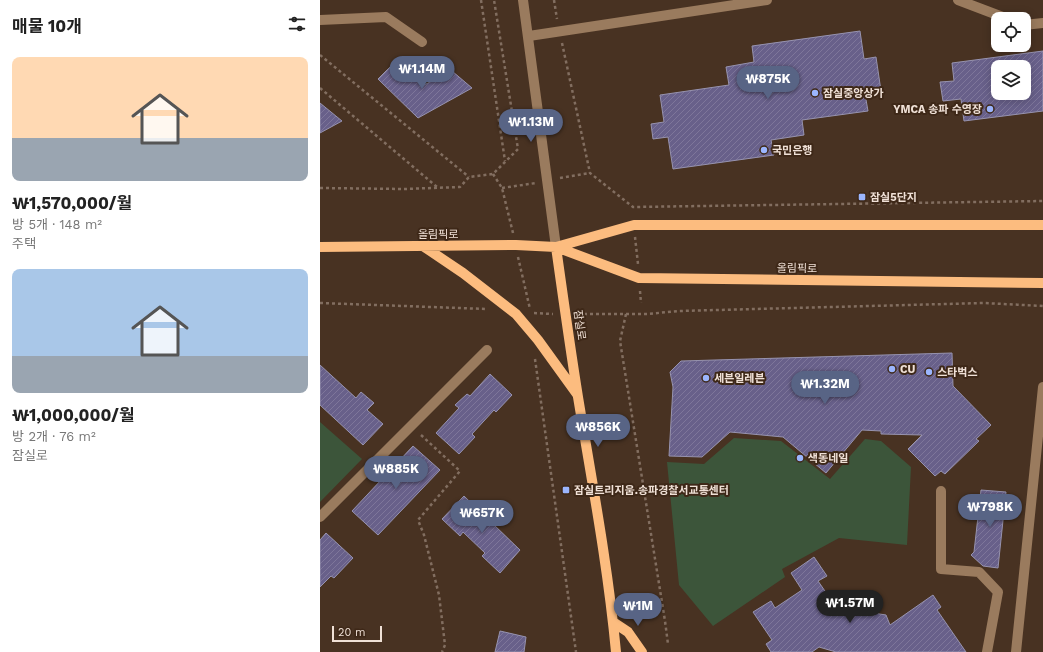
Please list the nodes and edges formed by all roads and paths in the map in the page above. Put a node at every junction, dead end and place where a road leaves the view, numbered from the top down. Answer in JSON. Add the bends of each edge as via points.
{"nodes":[{"id":1,"x":481,"y":0,"type":"edge"},
{"id":2,"x":494,"y":0,"type":"edge"},
{"id":3,"x":523,"y":0,"type":"edge"},
{"id":4,"x":554,"y":0,"type":"edge"},
{"id":5,"x":768,"y":0,"type":"edge"},
{"id":6,"x":958,"y":0,"type":"edge"},
{"id":7,"x":991,"y":13,"type":"edge"},
{"id":8,"x":320,"y":20,"type":"edge"},
{"id":9,"x":1043,"y":23,"type":"edge"},
{"id":10,"x":1031,"y":24,"type":"edge"},
{"id":11,"x":559,"y":32,"type":"junction"},
{"id":12,"x":528,"y":36,"type":"junction"},
{"id":13,"x":422,"y":42,"type":"dead end"},
{"id":14,"x":320,"y":54,"type":"edge"},
{"id":15,"x":320,"y":88,"type":"edge"},
{"id":16,"x":506,"y":161,"type":"junction"},
{"id":17,"x":492,"y":174,"type":"junction"},
{"id":18,"x":469,"y":177,"type":"junction"},
{"id":19,"x":438,"y":187,"type":"junction"},
{"id":20,"x":320,"y":188,"type":"edge"},
{"id":21,"x":502,"y":188,"type":"dead end"},
{"id":22,"x":1043,"y":201,"type":"edge"},
{"id":23,"x":633,"y":207,"type":"junction"},
{"id":24,"x":634,"y":225,"type":"junction"},
{"id":25,"x":1043,"y":225,"type":"edge"},
{"id":26,"x":423,"y":246,"type":"junction"},
{"id":27,"x":320,"y":247,"type":"edge"},
{"id":28,"x":556,"y":247,"type":"junction"},
{"id":29,"x":639,"y":278,"type":"junction"},
{"id":30,"x":1043,"y":283,"type":"edge"},
{"id":31,"x":320,"y":303,"type":"edge"},
{"id":32,"x":641,"y":303,"type":"dead end"},
{"id":33,"x":1043,"y":306,"type":"edge"},
{"id":34,"x":493,"y":309,"type":"dead end"},
{"id":35,"x":487,"y":350,"type":"dead end"},
{"id":36,"x":534,"y":353,"type":"dead end"},
{"id":37,"x":1043,"y":387,"type":"edge"},
{"id":38,"x":578,"y":396,"type":"junction"},
{"id":39,"x":412,"y":425,"type":"junction"},
{"id":40,"x":941,"y":491,"type":"dead end"},
{"id":41,"x":320,"y":517,"type":"edge"},
{"id":42,"x":613,"y":622,"type":"junction"},
{"id":43,"x":668,"y":644,"type":"dead end"},
{"id":44,"x":442,"y":652,"type":"edge"},
{"id":45,"x":576,"y":652,"type":"edge"},
{"id":46,"x":616,"y":652,"type":"edge"},
{"id":47,"x":642,"y":652,"type":"edge"},
{"id":48,"x":987,"y":652,"type":"edge"},
{"id":49,"x":1016,"y":652,"type":"edge"}],
"edges":[{"from":1,"to":16,"type":"path"},
{"from":2,"to":16,"type":"path","via":[[518,149]]},
{"from":3,"to":12,"type":"street","name":"잠실로"},
{"from":4,"to":11,"type":"path"},
{"from":5,"to":11,"type":"street"},
{"from":6,"to":7,"type":"street"},
{"from":8,"to":13,"type":"street","via":[[386,17]]},
{"from":9,"to":10,"type":"street"},
{"from":11,"to":12,"type":"street"},
{"from":11,"to":23,"type":"path","via":[[590,174]]},
{"from":12,"to":28,"type":"street","name":"잠실로"},
{"from":14,"to":18,"type":"path"},
{"from":15,"to":19,"type":"path"},
{"from":16,"to":17,"type":"path"},
{"from":17,"to":18,"type":"path"},
{"from":17,"to":21,"type":"path"},
{"from":18,"to":19,"type":"path","via":[[460,187]]},
{"from":19,"to":20,"type":"path"},
{"from":22,"to":23,"type":"path"},
{"from":23,"to":24,"type":"path"},
{"from":24,"to":25,"type":"main road","name":"올림픽로"},
{"from":24,"to":28,"type":"main road","name":"올림픽로"},
{"from":24,"to":29,"type":"path"},
{"from":26,"to":27,"type":"main road","name":"올림픽로"},
{"from":26,"to":28,"type":"main road","name":"올림픽로"},
{"from":26,"to":38,"type":"main road","via":[[516,314]]},
{"from":28,"to":29,"type":"main road","name":"올림픽로"},
{"from":28,"to":38,"type":"main road","name":"잠실로"},
{"from":29,"to":30,"type":"main road","name":"올림픽로"},
{"from":29,"to":32,"type":"path"},
{"from":31,"to":34,"type":"path"},
{"from":33,"to":43,"type":"path","via":[[984,303],[626,314],[620,341]]},
{"from":35,"to":39,"type":"street"},
{"from":36,"to":45,"type":"path"},
{"from":37,"to":49,"type":"street"},
{"from":38,"to":42,"type":"main road","name":"잠실로"},
{"from":39,"to":41,"type":"street"},
{"from":39,"to":44,"type":"path","via":[[460,471],[418,520],[439,595],[444,645]]},
{"from":40,"to":48,"type":"street","via":[[940,569],[979,572],[998,592]]},
{"from":42,"to":46,"type":"main road","name":"잠실로"},
{"from":42,"to":47,"type":"main road","via":[[628,632]]}]}
